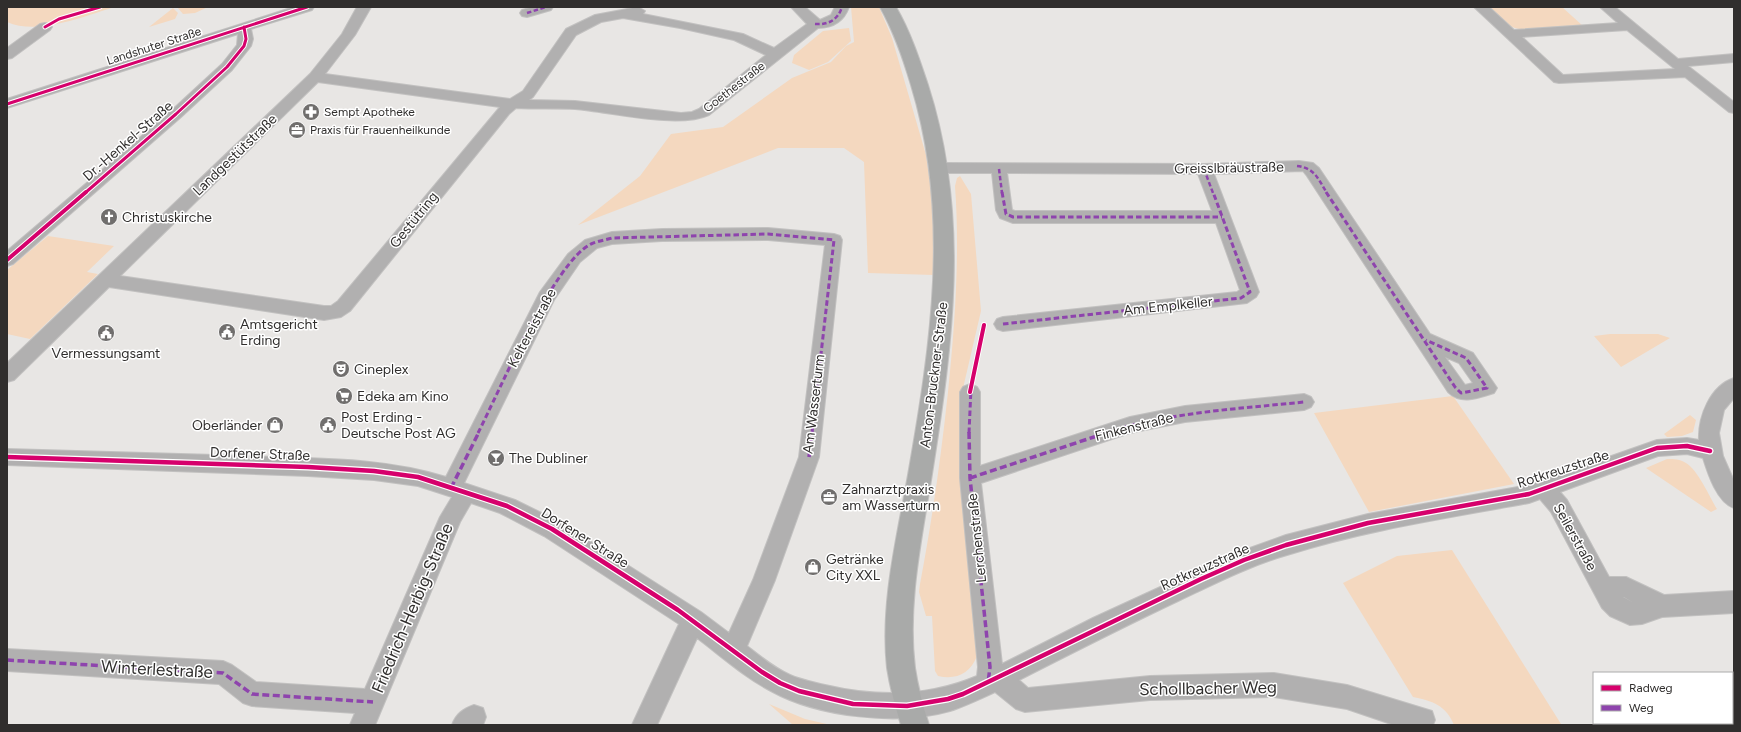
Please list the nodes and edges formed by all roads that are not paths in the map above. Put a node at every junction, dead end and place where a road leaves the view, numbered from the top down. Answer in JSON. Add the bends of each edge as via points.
{"nodes":[{"id":1,"x":306,"y":7,"type":"edge"},
{"id":2,"x":364,"y":7,"type":"edge"},
{"id":3,"x":546,"y":7,"type":"edge"},
{"id":4,"x":647,"y":7,"type":"edge"},
{"id":5,"x":798,"y":7,"type":"edge"},
{"id":6,"x":842,"y":7,"type":"edge"},
{"id":7,"x":888,"y":7,"type":"edge"},
{"id":8,"x":1481,"y":7,"type":"edge"},
{"id":9,"x":1607,"y":7,"type":"edge"},
{"id":10,"x":527,"y":13,"type":"dead end"},
{"id":11,"x":626,"y":15,"type":"junction"},
{"id":12,"x":816,"y":24,"type":"junction"},
{"id":13,"x":1630,"y":26,"type":"junction"},
{"id":14,"x":45,"y":27,"type":"dead end"},
{"id":15,"x":244,"y":27,"type":"junction"},
{"id":16,"x":1510,"y":34,"type":"junction"},
{"id":17,"x":775,"y":54,"type":"junction"},
{"id":18,"x":7,"y":55,"type":"edge"},
{"id":19,"x":1734,"y":58,"type":"edge"},
{"id":20,"x":1675,"y":63,"type":"junction"},
{"id":21,"x":1688,"y":73,"type":"junction"},
{"id":22,"x":315,"y":77,"type":"junction"},
{"id":23,"x":7,"y":104,"type":"edge"},
{"id":24,"x":513,"y":104,"type":"junction"},
{"id":25,"x":1734,"y":109,"type":"edge"},
{"id":26,"x":941,"y":168,"type":"junction"},
{"id":27,"x":999,"y":169,"type":"junction"},
{"id":28,"x":1204,"y":169,"type":"junction"},
{"id":29,"x":1222,"y":217,"type":"junction"},
{"id":30,"x":834,"y":240,"type":"joint"},
{"id":31,"x":7,"y":260,"type":"edge"},
{"id":32,"x":107,"y":280,"type":"junction"},
{"id":33,"x":1003,"y":324,"type":"dead end"},
{"id":34,"x":1426,"y":340,"type":"dead end"},
{"id":35,"x":7,"y":375,"type":"edge"},
{"id":36,"x":1734,"y":386,"type":"edge"},
{"id":37,"x":970,"y":392,"type":"dead end"},
{"id":38,"x":1304,"y":402,"type":"dead end"},
{"id":39,"x":1710,"y":451,"type":"junction"},
{"id":40,"x":7,"y":457,"type":"edge"},
{"id":41,"x":970,"y":478,"type":"junction"},
{"id":42,"x":1545,"y":489,"type":"junction"},
{"id":43,"x":458,"y":491,"type":"junction"},
{"id":44,"x":1734,"y":499,"type":"edge"},
{"id":45,"x":1734,"y":602,"type":"edge"},
{"id":46,"x":693,"y":620,"type":"junction"},
{"id":47,"x":733,"y":651,"type":"junction"},
{"id":48,"x":7,"y":660,"type":"edge"},
{"id":49,"x":992,"y":681,"type":"junction"},
{"id":50,"x":372,"y":702,"type":"junction"},
{"id":51,"x":911,"y":715,"type":"edge"},
{"id":52,"x":1423,"y":720,"type":"dead end"},
{"id":53,"x":362,"y":725,"type":"edge"},
{"id":54,"x":644,"y":725,"type":"edge"}],
"edges":[{"from":1,"to":15,"type":"street","name":"Landshuter Straße"},
{"from":2,"to":22,"type":"street","name":"Landgestütstraße","via":[[345,41]]},
{"from":3,"to":10,"type":"street"},
{"from":4,"to":11,"type":"street"},
{"from":5,"to":12,"type":"street"},
{"from":6,"to":12,"type":"street","via":[[830,23]]},
{"from":7,"to":26,"type":"main road","name":"Anton-Bruckner-Straße","via":[[906,45],[931,119]]},
{"from":8,"to":16,"type":"street"},
{"from":9,"to":13,"type":"street"},
{"from":11,"to":17,"type":"street","name":"Goethestraße","via":[[738,37]]},
{"from":11,"to":24,"type":"street","name":"Gestütring","via":[[600,18],[571,32],[528,94]]},
{"from":12,"to":17,"type":"street"},
{"from":13,"to":16,"type":"street"},
{"from":13,"to":20,"type":"street"},
{"from":14,"to":18,"type":"street"},
{"from":15,"to":23,"type":"street","name":"Landshuter Straße"},
{"from":15,"to":31,"type":"street","name":"Dr.-Henkel-Straße","via":[[244,46],[227,67],[170,120]]},
{"from":16,"to":21,"type":"street","via":[[1559,79]]},
{"from":17,"to":24,"type":"street","name":"Goethestraße","via":[[704,112],[695,116],[681,117],[575,105]]},
{"from":19,"to":20,"type":"street"},
{"from":20,"to":21,"type":"street"},
{"from":21,"to":25,"type":"street"},
{"from":22,"to":24,"type":"street"},
{"from":22,"to":32,"type":"street","name":"Landgestütstraße"},
{"from":24,"to":32,"type":"street","name":"Gestütring","via":[[504,111],[344,306],[335,312],[324,314]]},
{"from":26,"to":27,"type":"street","name":"Greisslbräustraße"},
{"from":26,"to":51,"type":"main road","name":"Anton-Bruckner-Straße","via":[[945,229],[941,340],[903,576],[899,629],[900,665]]},
{"from":27,"to":28,"type":"street","name":"Greisslbräustraße"},
{"from":27,"to":29,"type":"street","via":[[1004,210],[1013,217]]},
{"from":28,"to":29,"type":"street","name":"Am Emplkeller"},
{"from":28,"to":34,"type":"street","name":"Greisslbräustraße","via":[[1299,166],[1312,170]]},
{"from":29,"to":33,"type":"street","name":"Am Emplkeller","via":[[1250,292],[1241,298]]},
{"from":30,"to":43,"type":"street","name":"Keltereistraße","via":[[768,234],[662,235],[612,238],[591,244],[574,258],[546,297]]},
{"from":30,"to":47,"type":"street","name":"Am Wasserturm","via":[[809,457],[764,580]]},
{"from":32,"to":35,"type":"street","name":"Landgestütstraße"},
{"from":36,"to":39,"type":"street","via":[[1714,408],[1710,422]]},
{"from":37,"to":41,"type":"street","name":"Lerchenstraße"},
{"from":38,"to":41,"type":"street","name":"Finkenstraße","via":[[1184,414],[1130,425]]},
{"from":39,"to":42,"type":"street","name":"Rotkreuzstraße","via":[[1687,446],[1657,448]]},
{"from":39,"to":44,"type":"street","via":[[1721,480]]},
{"from":40,"to":43,"type":"street","name":"Dorfener Straße","via":[[374,471],[418,477]]},
{"from":41,"to":49,"type":"street","name":"Lerchenstraße"},
{"from":42,"to":45,"type":"street","name":"Seilerstraße","via":[[1559,506],[1610,601],[1618,608],[1630,614],[1662,606]]},
{"from":42,"to":49,"type":"street","name":"Rotkreuzstraße","via":[[1368,523],[1286,545],[1201,579]]},
{"from":43,"to":46,"type":"street","name":"Dorfener Straße","via":[[508,506],[540,522]]},
{"from":43,"to":50,"type":"street","name":"Friedrich-Herbig-Straße","via":[[451,517]]},
{"from":46,"to":47,"type":"street","name":"Dorfener Straße"},
{"from":46,"to":54,"type":"street"},
{"from":47,"to":51,"type":"street","name":"Dorfener Straße","via":[[762,672],[800,691]]},
{"from":48,"to":50,"type":"street","name":"Winterlestraße","via":[[223,673],[252,694]]},
{"from":49,"to":51,"type":"street","name":"Rotkreuzstraße"},
{"from":49,"to":52,"type":"street","name":"Schollbacher Weg","via":[[1025,700],[1150,688],[1274,685],[1347,698]]},
{"from":50,"to":53,"type":"street","name":"Friedrich-Herbig-Straße"}]}
